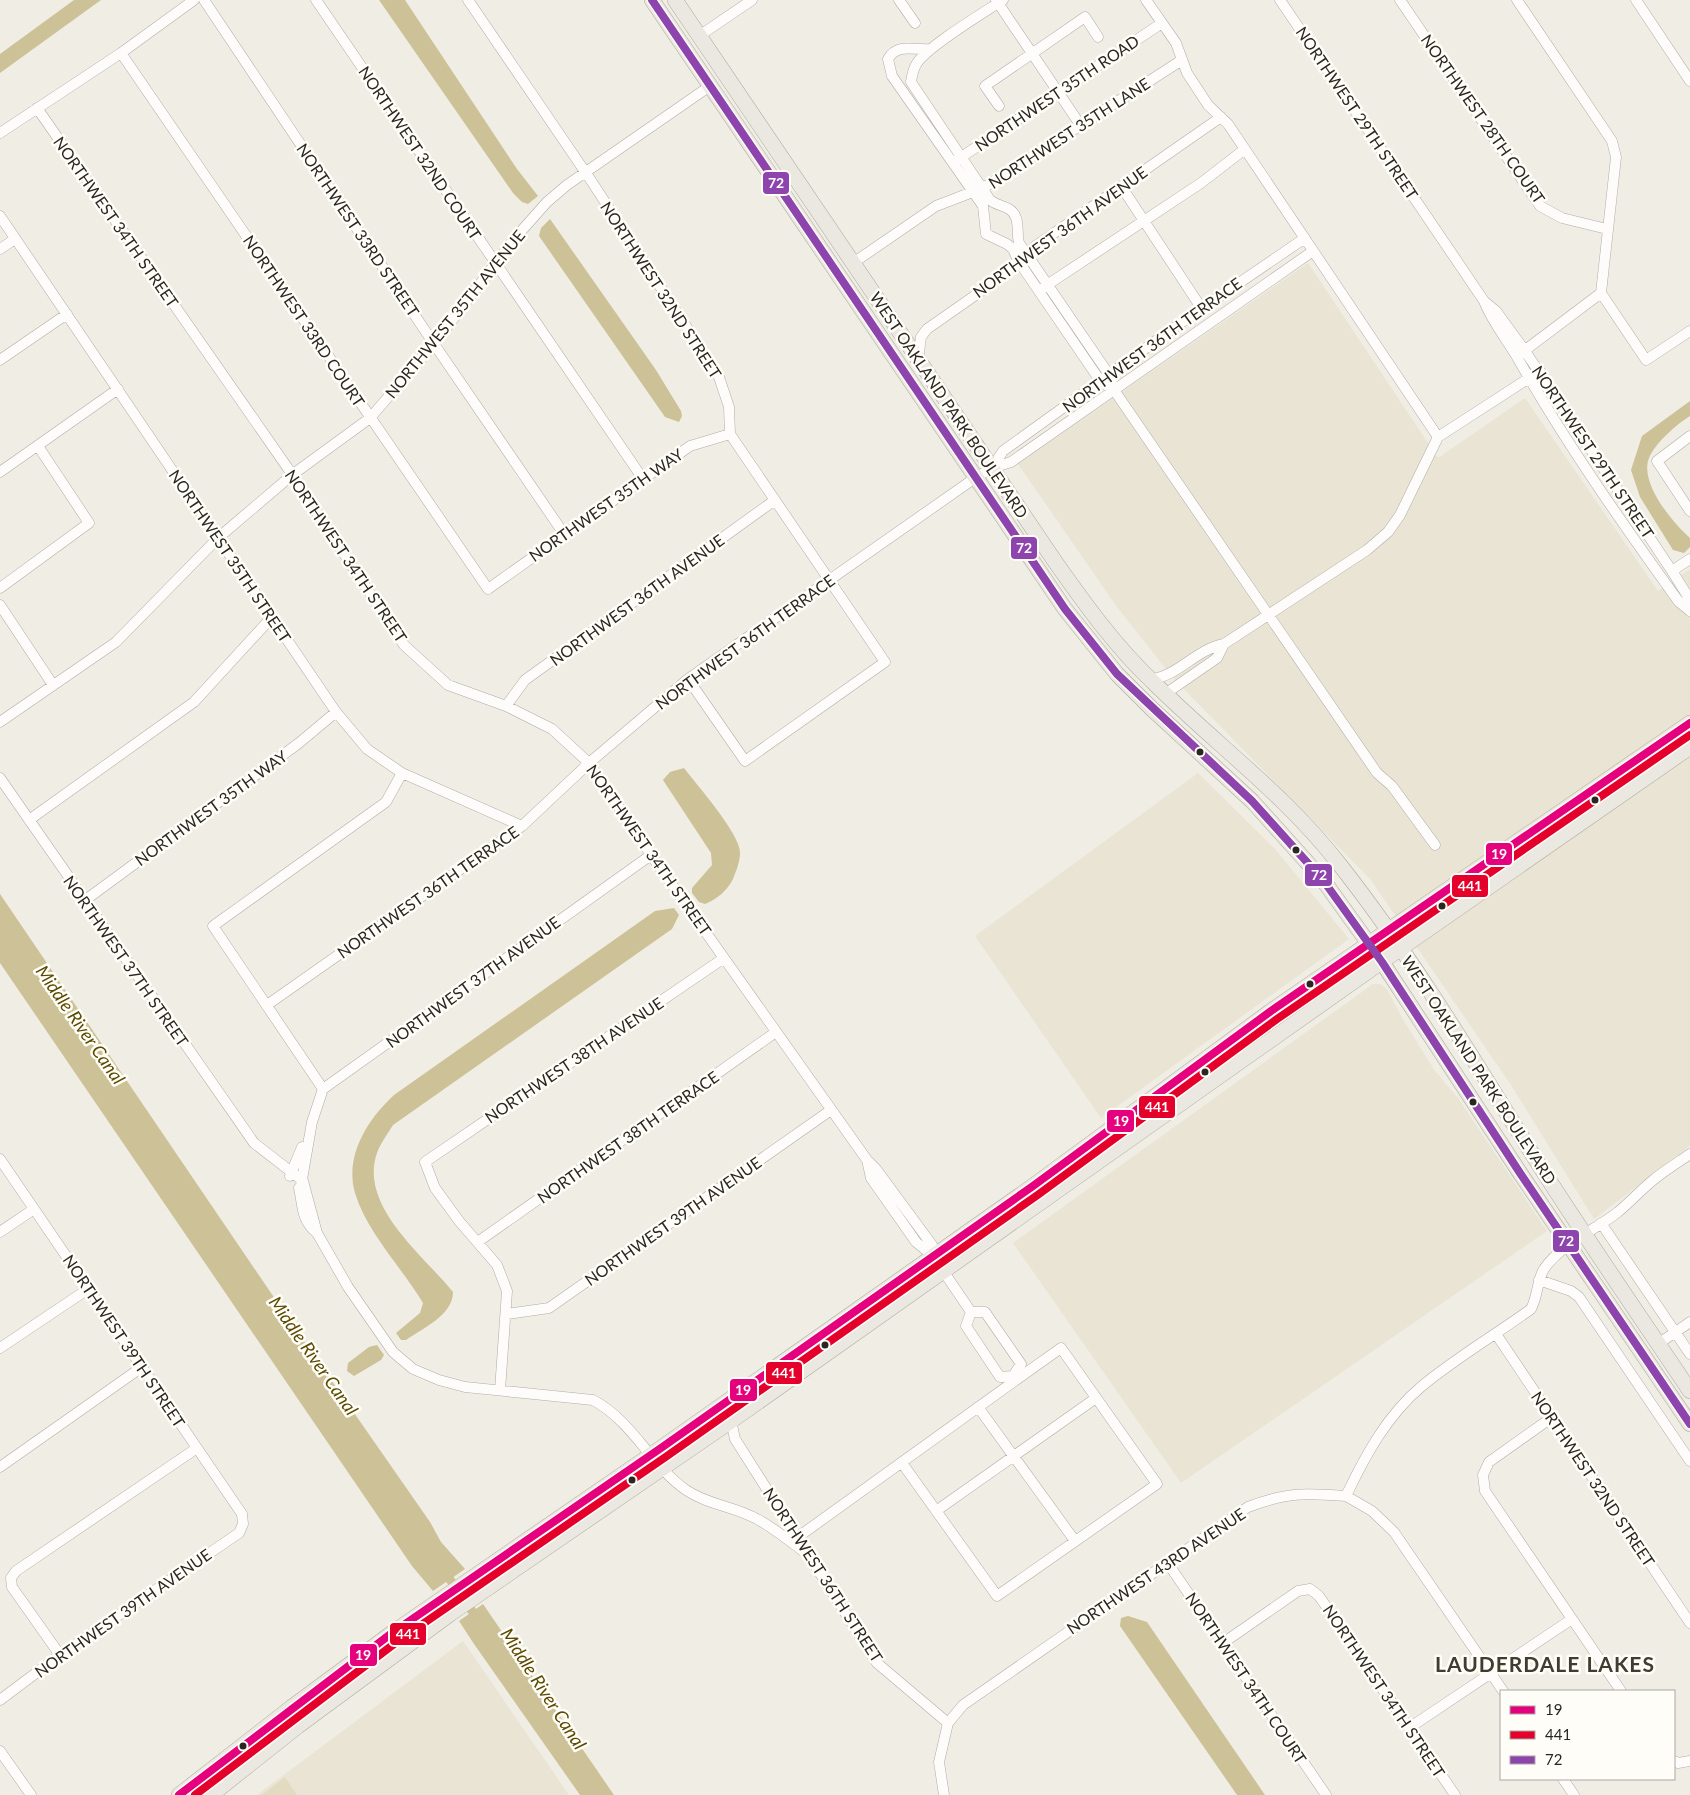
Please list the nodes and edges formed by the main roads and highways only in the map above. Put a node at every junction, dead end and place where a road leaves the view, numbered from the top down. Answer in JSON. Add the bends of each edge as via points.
{"nodes":[{"id":1,"x":652,"y":0,"type":"edge"},
{"id":2,"x":675,"y":0,"type":"edge"},
{"id":3,"x":710,"y":86,"type":"junction"},
{"id":4,"x":743,"y":99,"type":"junction"},
{"id":5,"x":828,"y":259,"type":"junction"},
{"id":6,"x":852,"y":263,"type":"junction"},
{"id":7,"x":837,"y":274,"type":"junction"},
{"id":8,"x":866,"y":284,"type":"junction"},
{"id":9,"x":1133,"y":689,"type":"junction"},
{"id":10,"x":1164,"y":694,"type":"junction"},
{"id":11,"x":1690,"y":723,"type":"edge"},
{"id":12,"x":1690,"y":747,"type":"edge"},
{"id":13,"x":1388,"y":929,"type":"junction"},
{"id":14,"x":1369,"y":943,"type":"junction"},
{"id":15,"x":1401,"y":948,"type":"junction"},
{"id":16,"x":1382,"y":962,"type":"junction"},
{"id":17,"x":1150,"y":1099,"type":"junction"},
{"id":18,"x":1081,"y":1174,"type":"junction"},
{"id":19,"x":1690,"y":1390,"type":"edge"},
{"id":20,"x":1690,"y":1424,"type":"edge"},
{"id":21,"x":292,"y":1706,"type":"junction"},
{"id":22,"x":282,"y":1739,"type":"junction"},
{"id":23,"x":179,"y":1795,"type":"edge"},
{"id":24,"x":211,"y":1795,"type":"edge"}],
"edges":[{"from":1,"to":3,"type":"main road","name":"WEST OAKLAND PARK BOULEVARD"},
{"from":2,"to":4,"type":"main road","name":"WEST OAKLAND PARK BOULEVARD"},
{"from":3,"to":4,"type":"main road"},
{"from":3,"to":5,"type":"main road","name":"WEST OAKLAND PARK BOULEVARD"},
{"from":4,"to":6,"type":"main road","name":"WEST OAKLAND PARK BOULEVARD"},
{"from":5,"to":6,"type":"main road","via":[[844,265]]},
{"from":5,"to":7,"type":"main road","name":"WEST OAKLAND PARK BOULEVARD"},
{"from":6,"to":8,"type":"main road","name":"WEST OAKLAND PARK BOULEVARD"},
{"from":7,"to":8,"type":"main road"},
{"from":7,"to":9,"type":"main road","name":"WEST OAKLAND PARK BOULEVARD","via":[[1064,609]]},
{"from":8,"to":10,"type":"main road","name":"WEST OAKLAND PARK BOULEVARD","via":[[1073,588],[1114,640]]},
{"from":9,"to":10,"type":"main road"},
{"from":9,"to":14,"type":"main road","name":"WEST OAKLAND PARK BOULEVARD","via":[[1270,821],[1323,880]]},
{"from":10,"to":13,"type":"main road","name":"WEST OAKLAND PARK BOULEVARD","via":[[1294,812],[1339,863]]},
{"from":11,"to":13,"type":"main road"},
{"from":12,"to":15,"type":"main road"},
{"from":13,"to":14,"type":"main road"},
{"from":13,"to":15,"type":"main road","name":"WEST OAKLAND PARK BOULEVARD"},
{"from":14,"to":16,"type":"main road","name":"WEST OAKLAND PARK BOULEVARD"},
{"from":14,"to":17,"type":"main road"},
{"from":15,"to":16,"type":"main road"},
{"from":15,"to":19,"type":"main road","name":"WEST OAKLAND PARK BOULEVARD","via":[[1584,1235]]},
{"from":16,"to":18,"type":"main road"},
{"from":16,"to":20,"type":"main road","name":"WEST OAKLAND PARK BOULEVARD"},
{"from":17,"to":18,"type":"main road","via":[[1153,1107],[1146,1118],[1093,1156]]},
{"from":17,"to":21,"type":"main road","via":[[933,1256],[440,1599]]},
{"from":18,"to":22,"type":"main road","via":[[450,1614]]},
{"from":21,"to":22,"type":"main road","via":[[292,1719]]},
{"from":21,"to":23,"type":"main road"},
{"from":22,"to":24,"type":"main road"}]}
